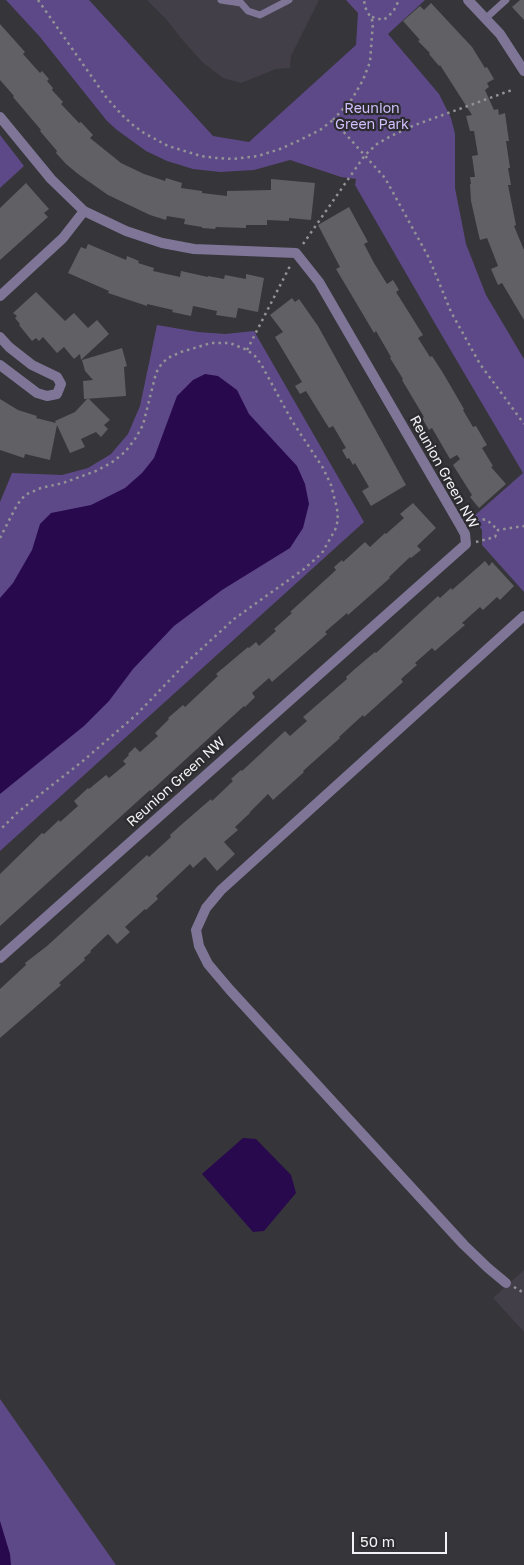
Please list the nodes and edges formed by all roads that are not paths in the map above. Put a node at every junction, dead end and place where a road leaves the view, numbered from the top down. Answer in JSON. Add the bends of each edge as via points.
{"nodes":[{"id":1,"x":221,"y":0,"type":"edge"},
{"id":2,"x":289,"y":0,"type":"edge"},
{"id":3,"x":468,"y":0,"type":"edge"},
{"id":4,"x":506,"y":0,"type":"edge"},
{"id":5,"x":241,"y":2,"type":"edge"},
{"id":6,"x":485,"y":19,"type":"junction"},
{"id":7,"x":524,"y":71,"type":"edge"},
{"id":8,"x":0,"y":117,"type":"edge"},
{"id":9,"x":84,"y":211,"type":"junction"},
{"id":10,"x":0,"y":296,"type":"edge"},
{"id":11,"x":0,"y":337,"type":"edge"},
{"id":12,"x":0,"y":365,"type":"edge"},
{"id":13,"x":524,"y":616,"type":"edge"},
{"id":14,"x":0,"y":958,"type":"edge"},
{"id":15,"x":506,"y":1283,"type":"dead end"}],
"edges":[{"from":1,"to":5,"type":"lane"},
{"from":2,"to":5,"type":"lane","via":[[260,15],[248,11]]},
{"from":3,"to":6,"type":"street"},
{"from":4,"to":6,"type":"lane"},
{"from":6,"to":7,"type":"street","via":[[500,34]]},
{"from":8,"to":9,"type":"street","via":[[51,179]]},
{"from":9,"to":10,"type":"street","via":[[63,238]]},
{"from":9,"to":14,"type":"street","name":"Reunion Green NW","via":[[126,231],[170,244],[202,249],[296,253],[319,282],[460,525],[466,544]]},
{"from":11,"to":12,"type":"street","via":[[32,365],[57,378],[61,384],[57,394],[37,393]]},
{"from":13,"to":15,"type":"street","via":[[221,890],[206,908],[196,930],[208,964],[230,990],[464,1245]]}]}
